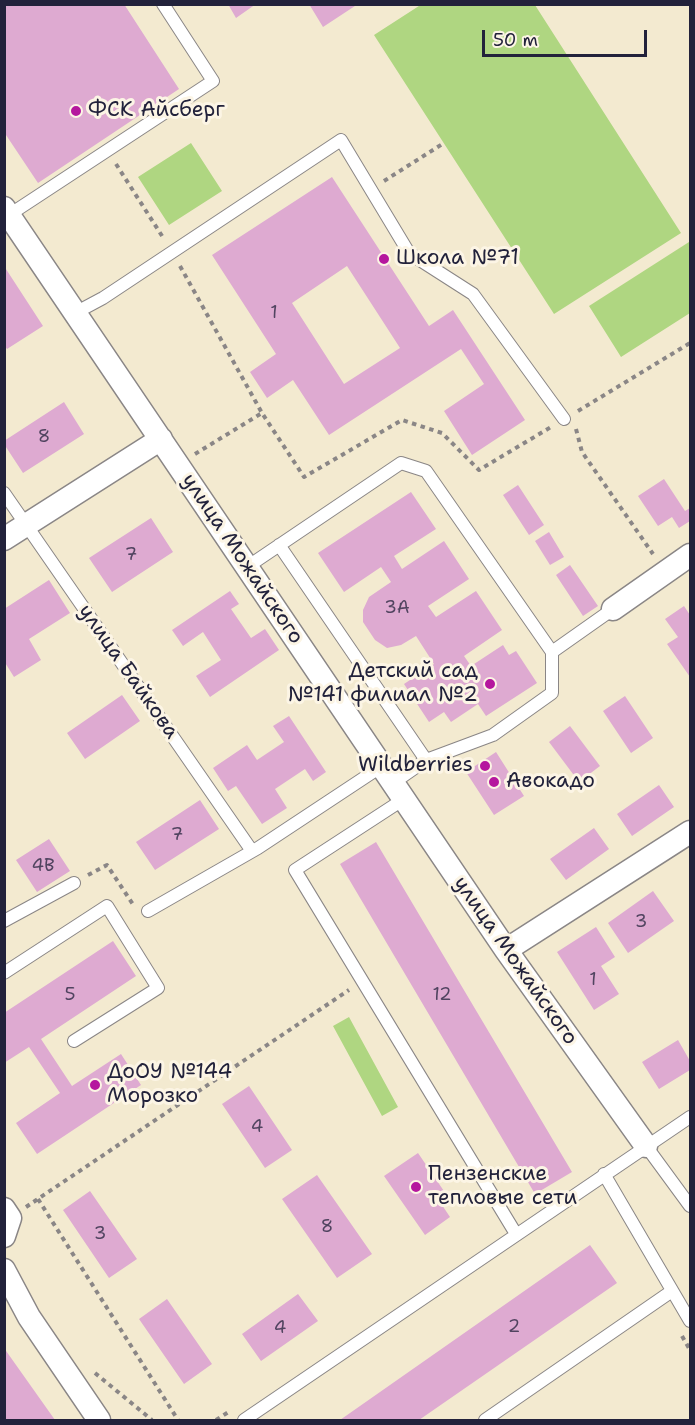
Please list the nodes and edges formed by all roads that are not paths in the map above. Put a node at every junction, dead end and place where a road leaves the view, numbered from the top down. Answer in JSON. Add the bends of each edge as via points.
{"nodes":[{"id":1,"x":164,"y":4,"type":"edge"},
{"id":2,"x":7,"y":212,"type":"edge"},
{"id":3,"x":75,"y":313,"type":"junction"},
{"id":4,"x":569,"y":421,"type":"road end"},
{"id":5,"x":161,"y":439,"type":"junction"},
{"id":6,"x":4,"y":493,"type":"edge"},
{"id":7,"x":26,"y":524,"type":"junction"},
{"id":8,"x":4,"y":539,"type":"edge"},
{"id":9,"x":279,"y":545,"type":"junction"},
{"id":10,"x":690,"y":555,"type":"edge"},
{"id":11,"x":247,"y":567,"type":"junction"},
{"id":12,"x":613,"y":609,"type":"joint"},
{"id":13,"x":552,"y":652,"type":"junction"},
{"id":14,"x":426,"y":760,"type":"junction"},
{"id":15,"x":393,"y":783,"type":"junction"},
{"id":16,"x":690,"y":832,"type":"edge"},
{"id":17,"x":252,"y":851,"type":"junction"},
{"id":18,"x":74,"y":883,"type":"road end"},
{"id":19,"x":148,"y":911,"type":"road end"},
{"id":20,"x":4,"y":921,"type":"edge"},
{"id":21,"x":506,"y":950,"type":"junction"},
{"id":22,"x":4,"y":973,"type":"edge"},
{"id":23,"x":74,"y":1041,"type":"dead end"},
{"id":24,"x":690,"y":1117,"type":"edge"},
{"id":25,"x":646,"y":1146,"type":"junction"},
{"id":26,"x":604,"y":1174,"type":"junction"},
{"id":27,"x":690,"y":1206,"type":"edge"},
{"id":28,"x":516,"y":1234,"type":"junction"},
{"id":29,"x":4,"y":1270,"type":"edge"},
{"id":30,"x":672,"y":1292,"type":"junction"},
{"id":31,"x":690,"y":1321,"type":"edge"},
{"id":32,"x":99,"y":1420,"type":"edge"},
{"id":33,"x":244,"y":1420,"type":"edge"},
{"id":34,"x":485,"y":1420,"type":"edge"}],
"edges":[{"from":1,"to":2,"type":"lane","via":[[213,81]]},
{"from":2,"to":3,"type":"street","name":"улица Можайского"},
{"from":3,"to":4,"type":"lane","via":[[341,140],[409,253],[473,294]]},
{"from":3,"to":5,"type":"street","name":"улица Можайского"},
{"from":5,"to":7,"type":"street"},
{"from":5,"to":11,"type":"street","name":"улица Можайского"},
{"from":6,"to":7,"type":"lane","name":"улица Байкова"},
{"from":7,"to":8,"type":"street"},
{"from":7,"to":17,"type":"lane","name":"улица Байкова"},
{"from":9,"to":11,"type":"lane"},
{"from":9,"to":13,"type":"lane","via":[[401,463],[426,471]]},
{"from":9,"to":14,"type":"lane"},
{"from":10,"to":12,"type":"street"},
{"from":11,"to":15,"type":"street","name":"улица Можайского"},
{"from":12,"to":13,"type":"lane"},
{"from":13,"to":14,"type":"lane","via":[[552,693],[493,735]]},
{"from":14,"to":15,"type":"lane"},
{"from":15,"to":17,"type":"lane"},
{"from":15,"to":21,"type":"street","name":"улица Можайского"},
{"from":15,"to":28,"type":"lane","via":[[295,870]]},
{"from":16,"to":21,"type":"street"},
{"from":17,"to":19,"type":"lane"},
{"from":18,"to":20,"type":"lane"},
{"from":21,"to":25,"type":"street","name":"улица Можайского"},
{"from":22,"to":23,"type":"lane","via":[[107,906],[158,988]]},
{"from":24,"to":25,"type":"lane"},
{"from":25,"to":26,"type":"lane"},
{"from":25,"to":27,"type":"lane"},
{"from":26,"to":28,"type":"lane"},
{"from":26,"to":30,"type":"lane"},
{"from":28,"to":33,"type":"lane"},
{"from":29,"to":32,"type":"street","via":[[29,1317]]},
{"from":30,"to":31,"type":"lane"},
{"from":30,"to":34,"type":"lane"}]}
